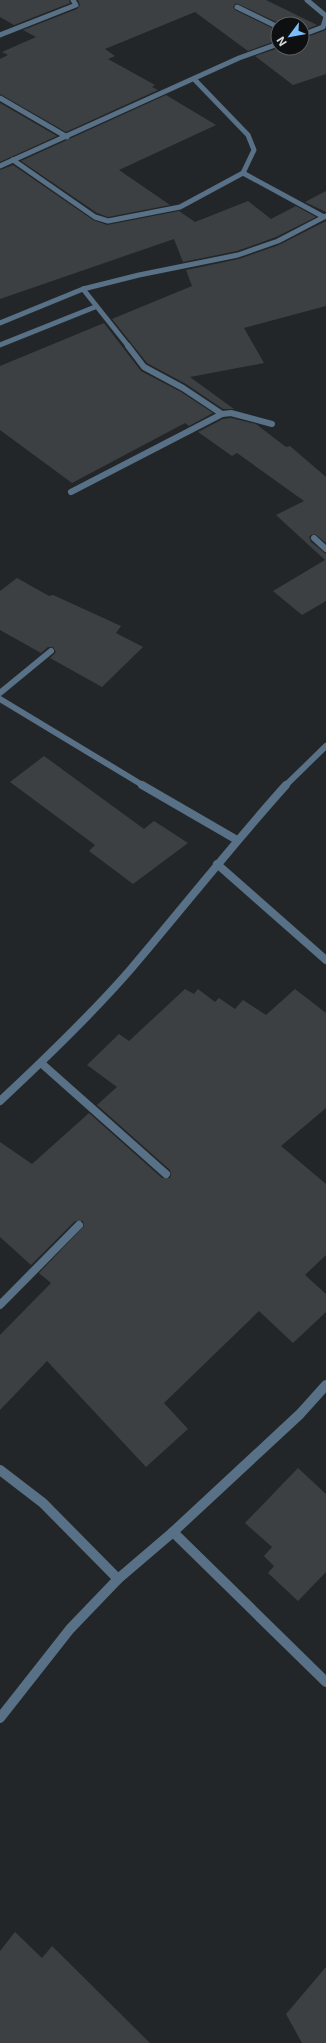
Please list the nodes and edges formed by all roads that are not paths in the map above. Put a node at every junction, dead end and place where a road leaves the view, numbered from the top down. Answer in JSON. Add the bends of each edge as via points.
{"nodes":[{"id":1,"x":72,"y":0,"type":"edge"},
{"id":2,"x":307,"y":0,"type":"edge"},
{"id":3,"x":237,"y":7,"type":"dead end"},
{"id":4,"x":326,"y":16,"type":"edge"},
{"id":5,"x":270,"y":23,"type":"edge"},
{"id":6,"x":310,"y":32,"type":"edge"},
{"id":7,"x":0,"y":35,"type":"edge"},
{"id":8,"x":270,"y":47,"type":"edge"},
{"id":9,"x":194,"y":79,"type":"junction"},
{"id":10,"x":0,"y":98,"type":"edge"},
{"id":11,"x":67,"y":137,"type":"junction"},
{"id":12,"x":13,"y":160,"type":"junction"},
{"id":13,"x":0,"y":166,"type":"edge"},
{"id":14,"x":243,"y":173,"type":"junction"},
{"id":15,"x":325,"y":217,"type":"edge"},
{"id":16,"x":84,"y":289,"type":"junction"},
{"id":17,"x":95,"y":306,"type":"junction"},
{"id":18,"x":0,"y":323,"type":"edge"},
{"id":19,"x":0,"y":345,"type":"edge"},
{"id":20,"x":222,"y":414,"type":"junction"},
{"id":21,"x":272,"y":424,"type":"dead end"},
{"id":22,"x":71,"y":492,"type":"dead end"},
{"id":23,"x":314,"y":538,"type":"dead end"},
{"id":24,"x":326,"y":549,"type":"edge"},
{"id":25,"x":51,"y":651,"type":"dead end"},
{"id":26,"x":0,"y":693,"type":"edge"},
{"id":27,"x":0,"y":699,"type":"edge"},
{"id":28,"x":325,"y":749,"type":"edge"},
{"id":29,"x":237,"y":840,"type":"junction"},
{"id":30,"x":217,"y":864,"type":"junction"},
{"id":31,"x":326,"y":960,"type":"edge"},
{"id":32,"x":41,"y":1063,"type":"junction"},
{"id":33,"x":0,"y":1102,"type":"edge"},
{"id":34,"x":166,"y":1174,"type":"dead end"},
{"id":35,"x":79,"y":1226,"type":"dead end"},
{"id":36,"x":0,"y":1305,"type":"edge"},
{"id":37,"x":326,"y":1384,"type":"edge"},
{"id":38,"x":0,"y":1470,"type":"edge"},
{"id":39,"x":173,"y":1532,"type":"junction"},
{"id":40,"x":118,"y":1579,"type":"junction"},
{"id":41,"x":326,"y":1682,"type":"edge"},
{"id":42,"x":0,"y":1718,"type":"edge"}],
"edges":[{"from":1,"to":7,"type":"street","via":[[76,4]]},
{"from":2,"to":4,"type":"street"},
{"from":3,"to":5,"type":"street"},
{"from":4,"to":6,"type":"street","via":[[323,27]]},
{"from":8,"to":9,"type":"street"},
{"from":9,"to":11,"type":"street"},
{"from":9,"to":14,"type":"street","via":[[248,134],[254,150]]},
{"from":10,"to":11,"type":"street"},
{"from":11,"to":12,"type":"street"},
{"from":12,"to":13,"type":"street"},
{"from":12,"to":14,"type":"street","via":[[95,217],[108,221],[180,207]]},
{"from":14,"to":15,"type":"street"},
{"from":15,"to":16,"type":"street","via":[[278,241],[238,255]]},
{"from":16,"to":17,"type":"street"},
{"from":16,"to":18,"type":"street"},
{"from":17,"to":19,"type":"street"},
{"from":17,"to":20,"type":"street","via":[[144,367]]},
{"from":20,"to":21,"type":"street","via":[[231,413]]},
{"from":20,"to":22,"type":"street"},
{"from":23,"to":24,"type":"street"},
{"from":25,"to":26,"type":"street"},
{"from":27,"to":29,"type":"street","via":[[117,771]]},
{"from":28,"to":29,"type":"street","via":[[289,782]]},
{"from":29,"to":30,"type":"street"},
{"from":30,"to":31,"type":"street"},
{"from":30,"to":32,"type":"street","via":[[129,971]]},
{"from":32,"to":33,"type":"street"},
{"from":32,"to":34,"type":"street"},
{"from":35,"to":36,"type":"street"},
{"from":37,"to":39,"type":"street","via":[[300,1414]]},
{"from":38,"to":40,"type":"street","via":[[43,1504]]},
{"from":39,"to":40,"type":"street"},
{"from":39,"to":41,"type":"street"},
{"from":40,"to":42,"type":"street","via":[[70,1629]]}]}
